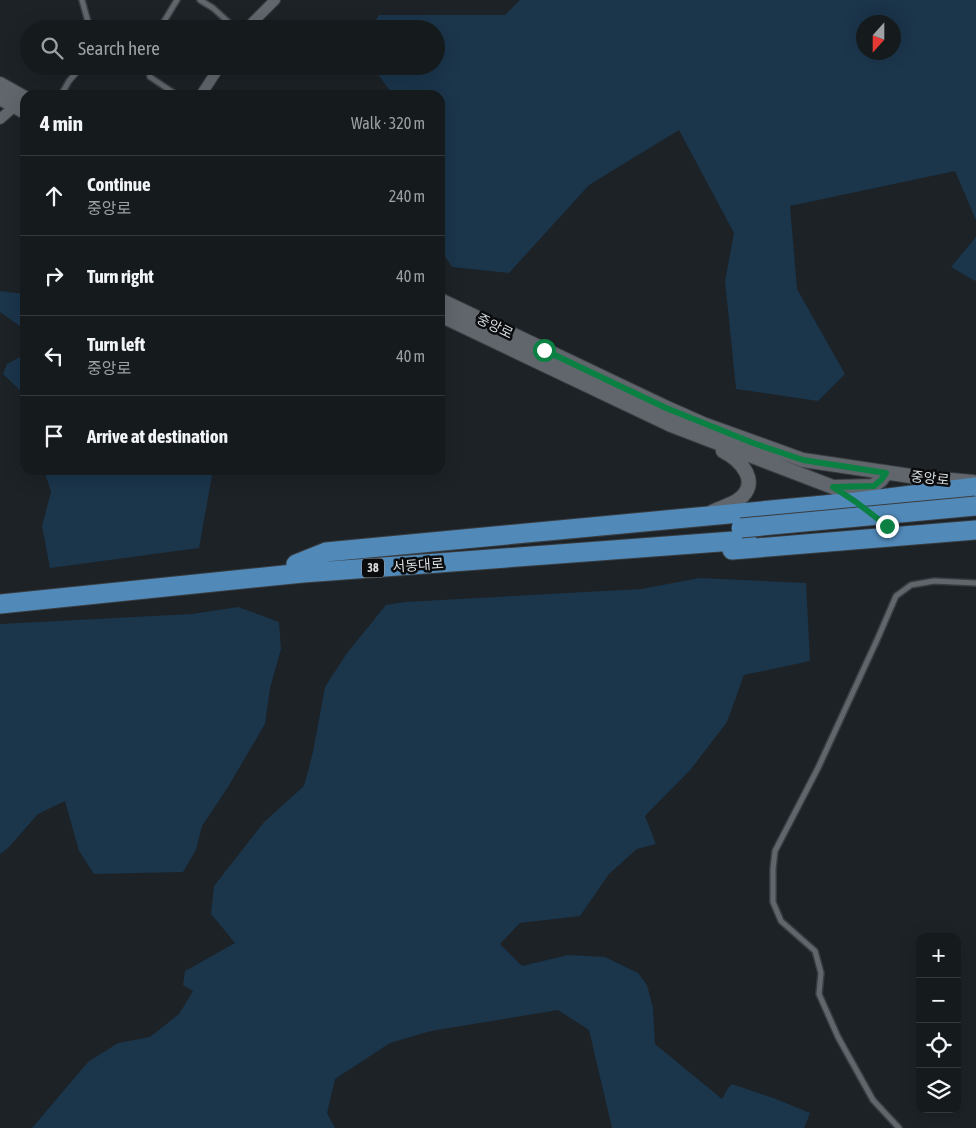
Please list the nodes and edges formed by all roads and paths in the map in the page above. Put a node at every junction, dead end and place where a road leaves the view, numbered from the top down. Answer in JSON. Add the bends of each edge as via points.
{"nodes":[{"id":1,"x":82,"y":0,"type":"edge"},
{"id":2,"x":176,"y":0,"type":"edge"},
{"id":3,"x":200,"y":0,"type":"edge"},
{"id":4,"x":275,"y":0,"type":"edge"},
{"id":5,"x":88,"y":20,"type":"edge"},
{"id":6,"x":165,"y":20,"type":"edge"},
{"id":7,"x":226,"y":20,"type":"edge"},
{"id":8,"x":255,"y":20,"type":"edge"},
{"id":9,"x":74,"y":75,"type":"edge"},
{"id":10,"x":150,"y":75,"type":"edge"},
{"id":11,"x":214,"y":75,"type":"edge"},
{"id":12,"x":0,"y":84,"type":"edge"},
{"id":13,"x":64,"y":90,"type":"edge"},
{"id":14,"x":170,"y":90,"type":"edge"},
{"id":15,"x":203,"y":90,"type":"edge"},
{"id":16,"x":0,"y":98,"type":"edge"},
{"id":17,"x":20,"y":103,"type":"edge"},
{"id":18,"x":20,"y":104,"type":"edge"},
{"id":19,"x":20,"y":106,"type":"edge"},
{"id":20,"x":0,"y":119,"type":"edge"},
{"id":21,"x":445,"y":302,"type":"edge"},
{"id":22,"x":445,"y":317,"type":"edge"},
{"id":23,"x":671,"y":425,"type":"junction"},
{"id":24,"x":886,"y":473,"type":"junction"},
{"id":25,"x":976,"y":482,"type":"edge"},
{"id":26,"x":833,"y":487,"type":"junction"},
{"id":27,"x":976,"y":487,"type":"edge"},
{"id":28,"x":856,"y":502,"type":"junction"},
{"id":29,"x":976,"y":506,"type":"edge"},
{"id":30,"x":794,"y":508,"type":"junction"},
{"id":31,"x":704,"y":516,"type":"junction"},
{"id":32,"x":976,"y":517,"type":"edge"},
{"id":33,"x":976,"y":530,"type":"edge"},
{"id":34,"x":744,"y":534,"type":"junction"},
{"id":35,"x":902,"y":537,"type":"junction"},
{"id":36,"x":798,"y":545,"type":"junction"},
{"id":37,"x":300,"y":569,"type":"junction"},
{"id":38,"x":976,"y":583,"type":"edge"},
{"id":39,"x":0,"y":592,"type":"edge"},
{"id":40,"x":0,"y":604,"type":"edge"},
{"id":41,"x":899,"y":1128,"type":"edge"}],
"edges":[{"from":1,"to":5,"type":"lane"},
{"from":2,"to":6,"type":"lane"},
{"from":3,"to":7,"type":"lane"},
{"from":4,"to":8,"type":"street"},
{"from":9,"to":13,"type":"lane"},
{"from":10,"to":14,"type":"lane"},
{"from":11,"to":15,"type":"street"},
{"from":12,"to":17,"type":"main road"},
{"from":16,"to":18,"type":"main road"},
{"from":19,"to":20,"type":"street"},
{"from":21,"to":24,"type":"main road","name":"중앙로","via":[[703,424],[803,460]]},
{"from":22,"to":23,"type":"main road","name":"중앙로"},
{"from":23,"to":26,"type":"main road","name":"중앙로"},
{"from":23,"to":31,"type":"main road","via":[[728,454],[743,465],[750,480],[747,490],[738,500]]},
{"from":24,"to":25,"type":"main road","name":"중앙로"},
{"from":24,"to":26,"type":"main road","via":[[874,486]]},
{"from":26,"to":28,"type":"main road","name":"중앙로"},
{"from":27,"to":28,"type":"highway"},
{"from":28,"to":30,"type":"highway"},
{"from":28,"to":35,"type":"main road","name":"중앙로"},
{"from":29,"to":34,"type":"highway","number":"38","bridge":true},
{"from":30,"to":31,"type":"highway"},
{"from":30,"to":36,"type":"highway","via":[[813,518],[815,536]]},
{"from":31,"to":37,"type":"highway","via":[[326,552]]},
{"from":32,"to":34,"type":"highway","number":"38"},
{"from":33,"to":35,"type":"highway"},
{"from":34,"to":37,"type":"highway","name":"서동대로","number":"38"},
{"from":35,"to":36,"type":"highway"},
{"from":36,"to":37,"type":"highway","via":[[335,581]]},
{"from":37,"to":39,"type":"highway","name":"서동대로","number":"38","via":[[92,581]]},
{"from":37,"to":40,"type":"highway","name":"서동대로","number":"38"},
{"from":38,"to":41,"type":"lane","via":[[934,581],[911,585],[896,596],[818,768],[775,851],[772,869],[773,902],[781,921],[815,951],[821,973],[819,994],[838,1038],[874,1100]]}]}
